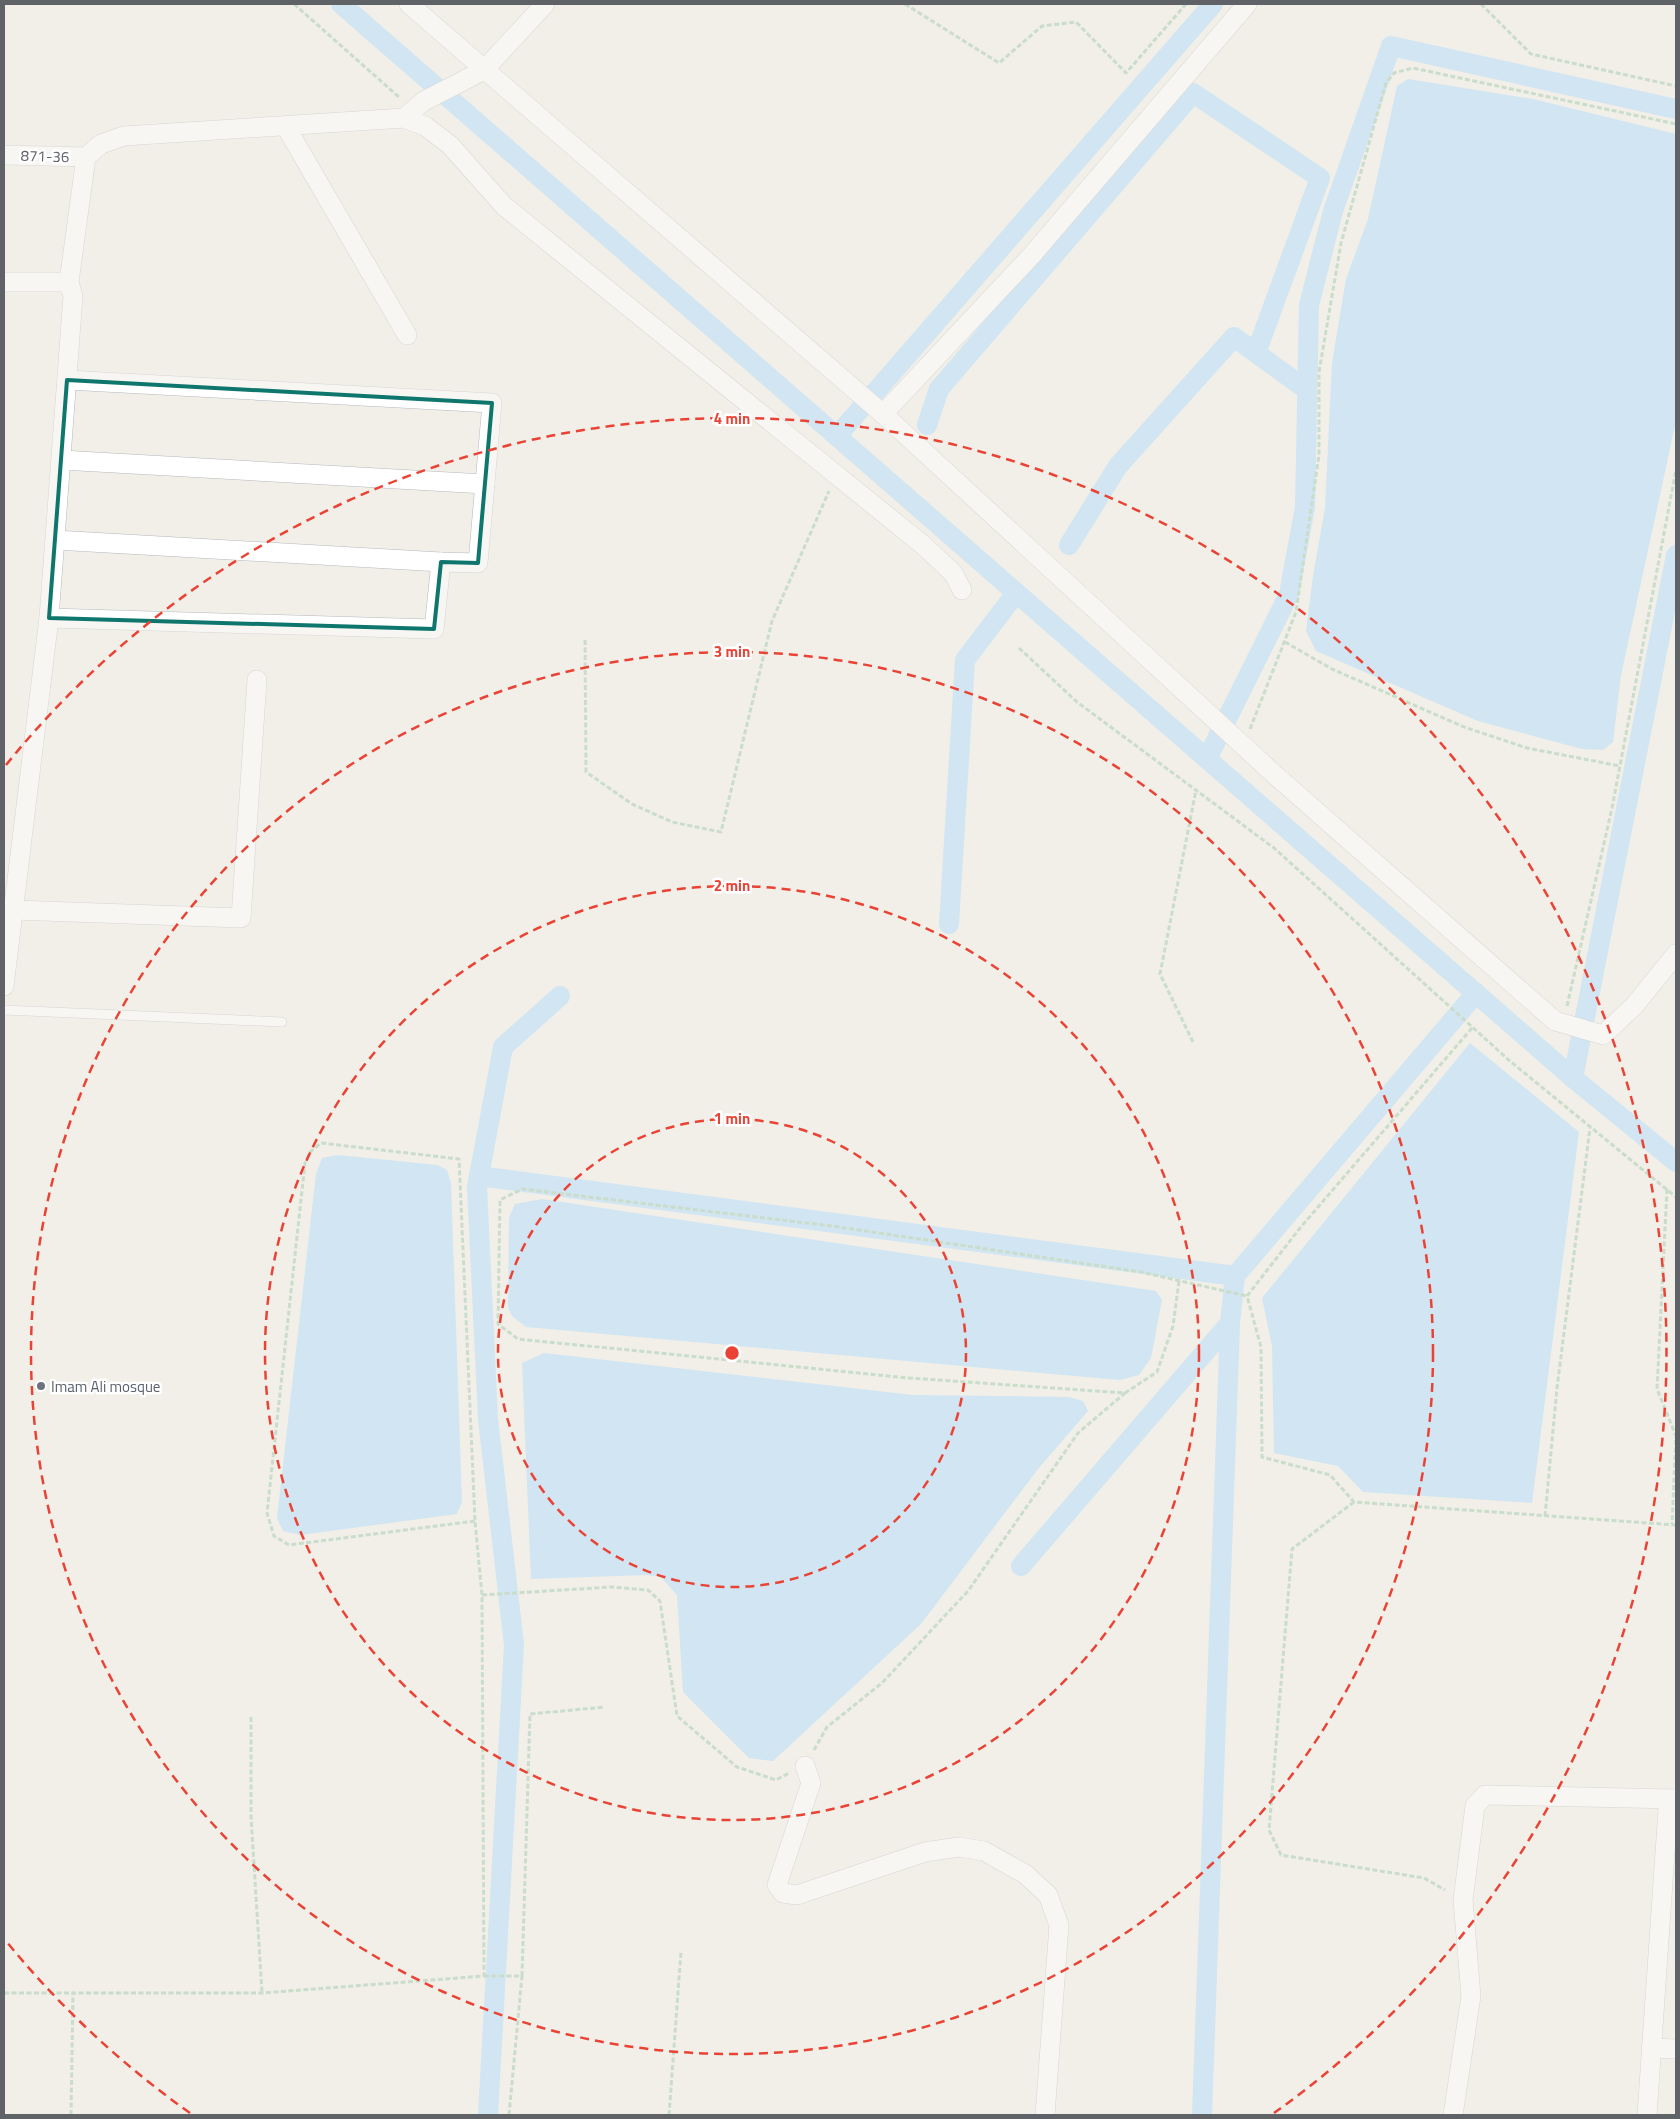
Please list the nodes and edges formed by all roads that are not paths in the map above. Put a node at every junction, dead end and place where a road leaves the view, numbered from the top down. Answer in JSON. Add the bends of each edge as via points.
{"nodes":[{"id":1,"x":409,"y":4,"type":"edge"},
{"id":2,"x":545,"y":4,"type":"edge"},
{"id":3,"x":1246,"y":4,"type":"edge"},
{"id":4,"x":484,"y":70,"type":"junction"},
{"id":5,"x":409,"y":114,"type":"junction"},
{"id":6,"x":286,"y":127,"type":"junction"},
{"id":7,"x":4,"y":155,"type":"edge"},
{"id":8,"x":86,"y":157,"type":"junction"},
{"id":9,"x":4,"y":282,"type":"edge"},
{"id":10,"x":69,"y":282,"type":"junction"},
{"id":11,"x":407,"y":335,"type":"dead end"},
{"id":12,"x":67,"y":380,"type":"junction"},
{"id":13,"x":883,"y":414,"type":"junction"},
{"id":14,"x":61,"y":460,"type":"junction"},
{"id":15,"x":485,"y":484,"type":"junction"},
{"id":16,"x":55,"y":540,"type":"junction"},
{"id":17,"x":441,"y":562,"type":"junction"},
{"id":18,"x":962,"y":590,"type":"dead end"},
{"id":19,"x":50,"y":618,"type":"junction"},
{"id":20,"x":257,"y":680,"type":"dead end"},
{"id":21,"x":14,"y":910,"type":"junction"},
{"id":22,"x":1676,"y":954,"type":"edge"},
{"id":23,"x":5,"y":975,"type":"edge"},
{"id":24,"x":4,"y":1010,"type":"edge"},
{"id":25,"x":282,"y":1022,"type":"dead end"},
{"id":26,"x":805,"y":1766,"type":"road end"},
{"id":27,"x":1676,"y":1799,"type":"edge"},
{"id":28,"x":1651,"y":2048,"type":"junction"},
{"id":29,"x":1676,"y":2049,"type":"edge"},
{"id":30,"x":1045,"y":2115,"type":"edge"},
{"id":31,"x":1453,"y":2115,"type":"edge"},
{"id":32,"x":1647,"y":2115,"type":"edge"}],
"edges":[{"from":1,"to":4,"type":"street"},
{"from":2,"to":4,"type":"street"},
{"from":3,"to":13,"type":"street","via":[[1032,255]]},
{"from":4,"to":5,"type":"street","via":[[424,101]]},
{"from":4,"to":13,"type":"street"},
{"from":5,"to":6,"type":"street"},
{"from":5,"to":18,"type":"street","via":[[450,145],[504,206],[923,545],[953,573]]},
{"from":6,"to":8,"type":"street","via":[[124,136],[101,144]]},
{"from":6,"to":11,"type":"street"},
{"from":7,"to":8,"type":"street","name":"871-36"},
{"from":8,"to":10,"type":"street"},
{"from":9,"to":10,"type":"street"},
{"from":10,"to":12,"type":"street","via":[[73,296]]},
{"from":12,"to":14,"type":"street"},
{"from":12,"to":15,"type":"street","via":[[492,403]]},
{"from":13,"to":22,"type":"street","via":[[1244,746],[1555,1021],[1603,1035],[1634,1006]]},
{"from":14,"to":15,"type":"street"},
{"from":14,"to":16,"type":"street"},
{"from":15,"to":17,"type":"street","via":[[478,563]]},
{"from":16,"to":17,"type":"street"},
{"from":16,"to":19,"type":"street"},
{"from":17,"to":19,"type":"street","via":[[434,629]]},
{"from":19,"to":21,"type":"street"},
{"from":20,"to":21,"type":"street","via":[[241,918]]},
{"from":21,"to":23,"type":"street"},
{"from":24,"to":25,"type":"lane"},
{"from":26,"to":30,"type":"street","via":[[811,1783],[777,1885],[783,1892],[797,1894],[925,1852],[959,1847],[984,1851],[1025,1874],[1048,1896],[1059,1926]]},
{"from":27,"to":28,"type":"street","via":[[1668,1809]]},
{"from":27,"to":31,"type":"street","via":[[1485,1795],[1475,1806],[1463,1900],[1471,1996]]},
{"from":28,"to":29,"type":"street"},
{"from":28,"to":32,"type":"street"}]}
